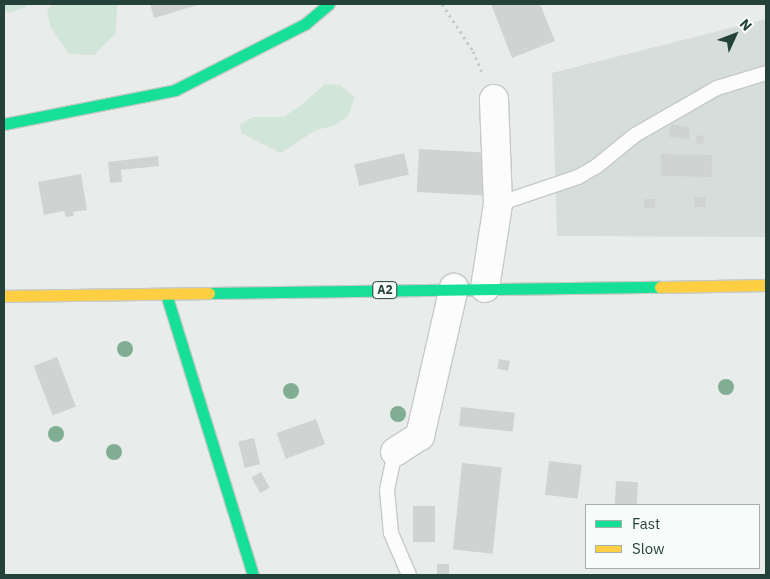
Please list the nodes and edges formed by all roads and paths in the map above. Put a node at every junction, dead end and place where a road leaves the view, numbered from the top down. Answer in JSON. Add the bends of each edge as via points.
{"nodes":[{"id":1,"x":329,"y":4,"type":"edge"},
{"id":2,"x":442,"y":4,"type":"edge"},
{"id":3,"x":766,"y":73,"type":"edge"},
{"id":4,"x":494,"y":98,"type":"joint"},
{"id":5,"x":4,"y":124,"type":"edge"},
{"id":6,"x":498,"y":204,"type":"junction"},
{"id":7,"x":766,"y":285,"type":"edge"},
{"id":8,"x":454,"y":288,"type":"junction"},
{"id":9,"x":485,"y":288,"type":"junction"},
{"id":10,"x":166,"y":294,"type":"junction"},
{"id":11,"x":4,"y":296,"type":"edge"},
{"id":12,"x":395,"y":452,"type":"joint"},
{"id":13,"x":251,"y":575,"type":"edge"},
{"id":14,"x":409,"y":575,"type":"edge"}],
"edges":[{"from":1,"to":5,"type":"main road","via":[[306,24],[175,90]]},
{"from":2,"to":4,"type":"path","via":[[473,51]]},
{"from":3,"to":6,"type":"lane","via":[[717,88],[635,135],[578,177]]},
{"from":4,"to":6,"type":"street"},
{"from":6,"to":9,"type":"street"},
{"from":7,"to":9,"type":"main road","number":"A2"},
{"from":8,"to":9,"type":"main road","number":"A2"},
{"from":8,"to":10,"type":"main road","number":"A2"},
{"from":8,"to":12,"type":"street","via":[[420,436]]},
{"from":10,"to":11,"type":"main road","number":"A2"},
{"from":10,"to":13,"type":"main road"},
{"from":12,"to":14,"type":"lane","via":[[387,490],[391,533]]}]}
